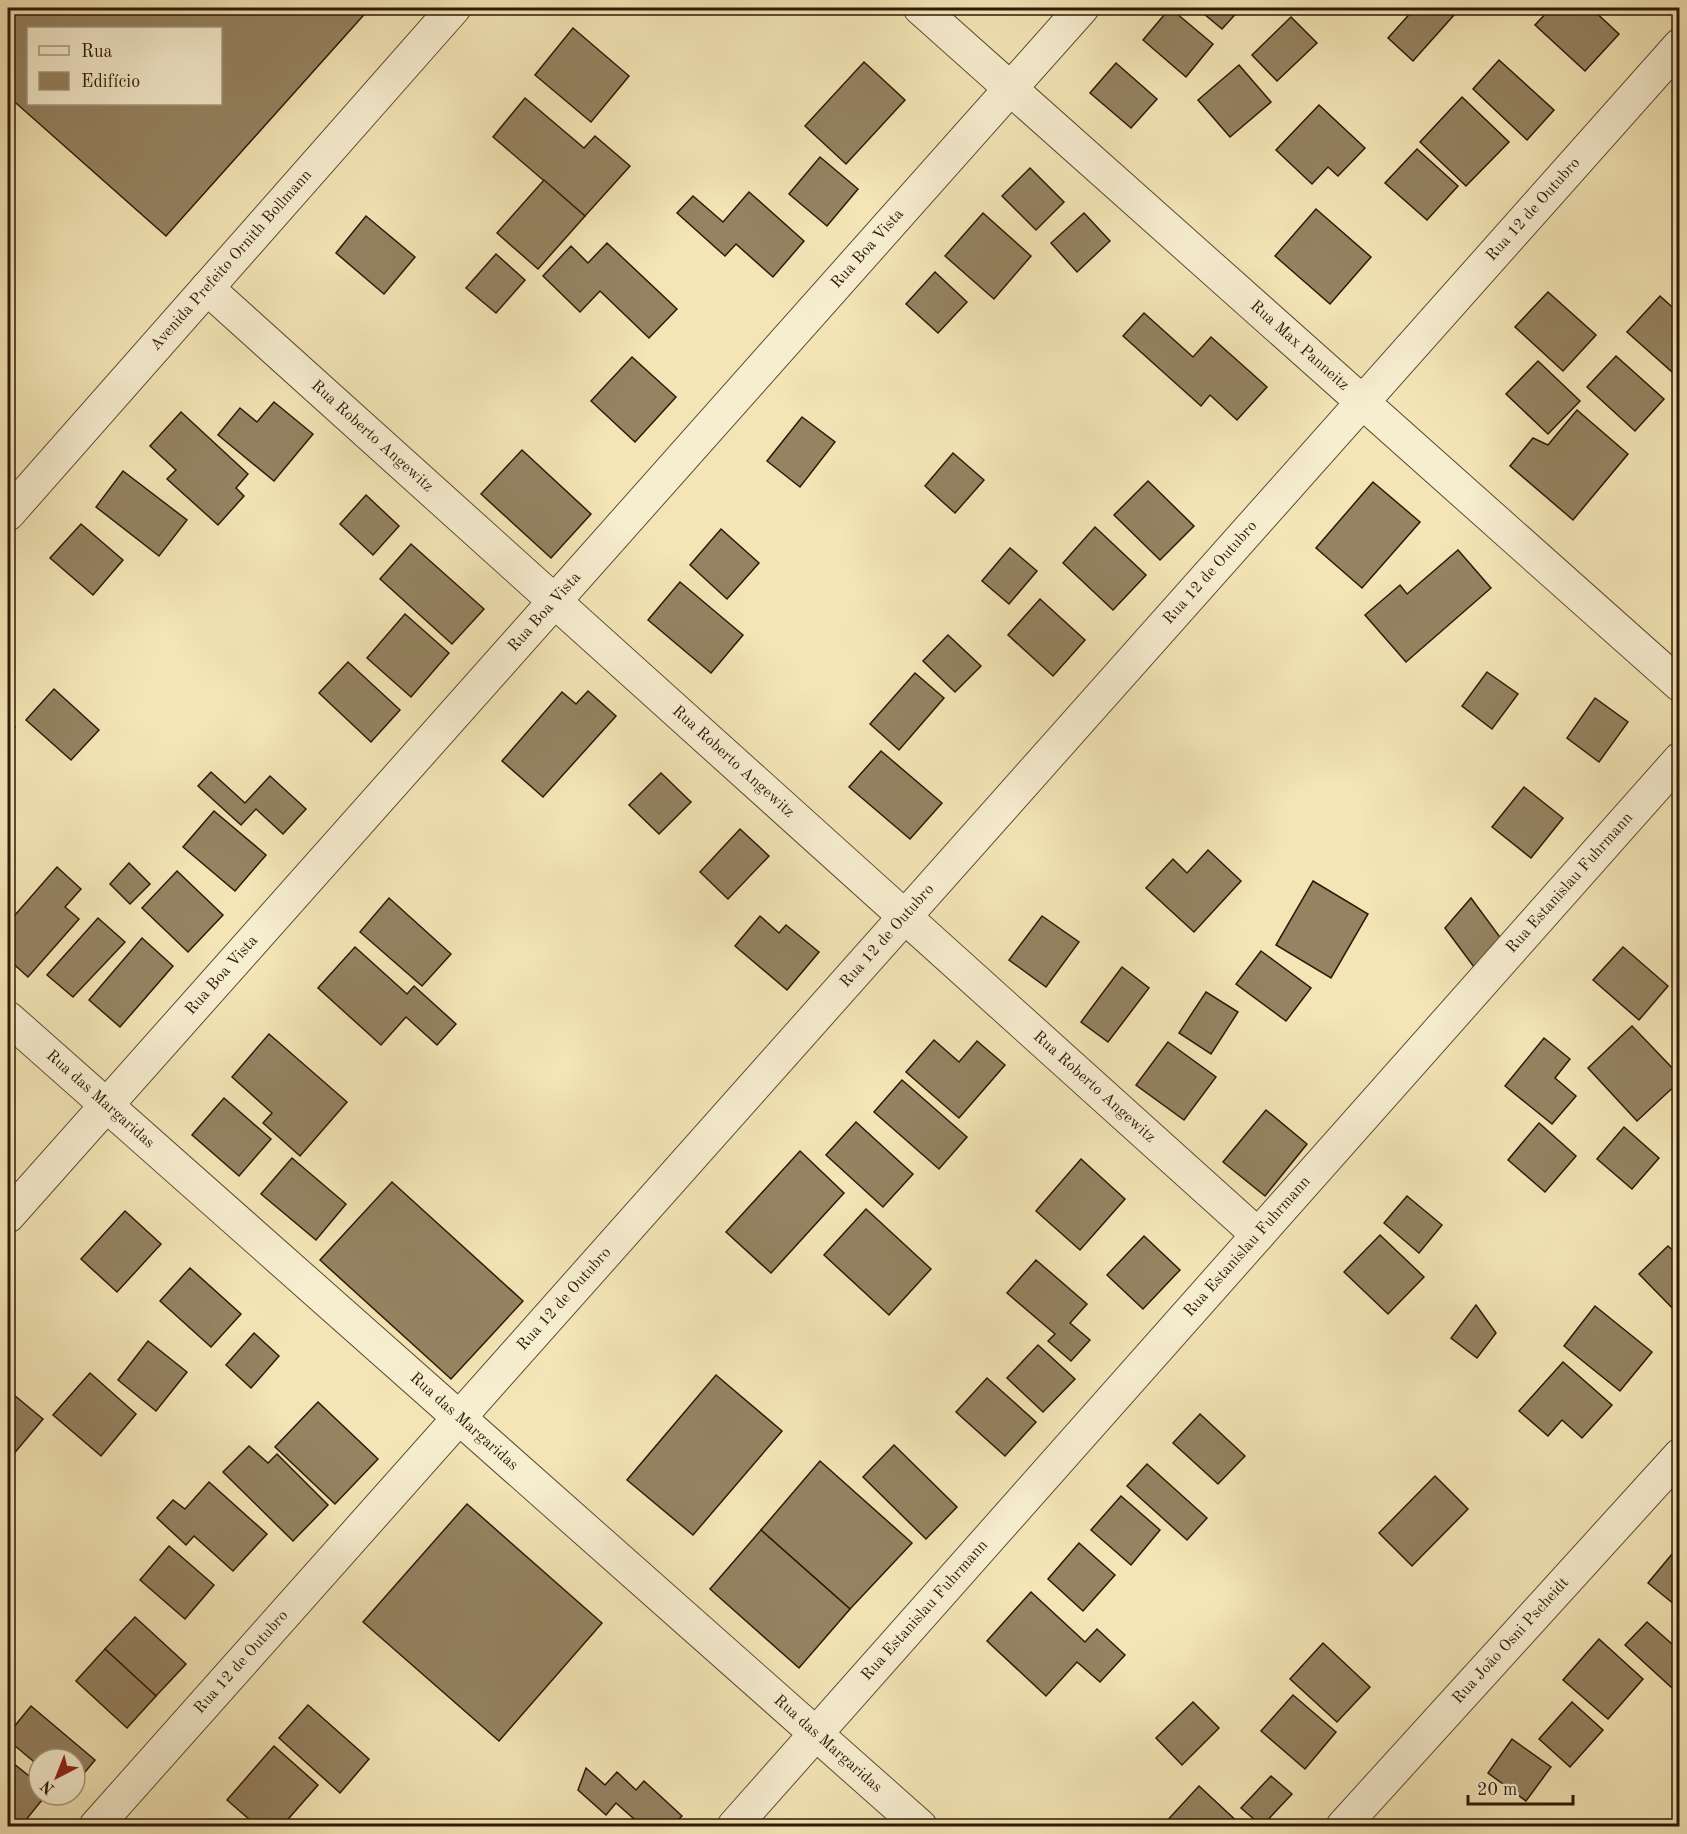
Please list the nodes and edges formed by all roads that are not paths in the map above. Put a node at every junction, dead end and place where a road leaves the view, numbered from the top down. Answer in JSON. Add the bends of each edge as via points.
{"nodes":[{"id":1,"x":454,"y":8,"type":"edge"},
{"id":2,"x":920,"y":8,"type":"edge"},
{"id":3,"x":1082,"y":8,"type":"edge"},
{"id":4,"x":1680,"y":45,"type":"edge"},
{"id":5,"x":1010,"y":88,"type":"junction"},
{"id":6,"x":207,"y":288,"type":"junction"},
{"id":7,"x":1362,"y":402,"type":"junction"},
{"id":8,"x":8,"y":513,"type":"edge"},
{"id":9,"x":554,"y":601,"type":"junction"},
{"id":10,"x":1680,"y":685,"type":"edge"},
{"id":11,"x":1680,"y":759,"type":"edge"},
{"id":12,"x":905,"y":916,"type":"junction"},
{"id":13,"x":8,"y":1018,"type":"edge"},
{"id":14,"x":106,"y":1105,"type":"junction"},
{"id":15,"x":8,"y":1216,"type":"edge"},
{"id":16,"x":1258,"y":1235,"type":"junction"},
{"id":17,"x":459,"y":1419,"type":"junction"},
{"id":18,"x":1680,"y":1455,"type":"edge"},
{"id":19,"x":816,"y":1735,"type":"junction"},
{"id":20,"x":96,"y":1827,"type":"edge"},
{"id":21,"x":734,"y":1827,"type":"edge"},
{"id":22,"x":920,"y":1827,"type":"edge"},
{"id":23,"x":1342,"y":1827,"type":"edge"}],
"edges":[{"from":1,"to":6,"type":"street","name":"Avenida Prefeito Ornith Bollmann"},
{"from":2,"to":5,"type":"street","name":"Rua Max Panneitz"},
{"from":3,"to":5,"type":"street","name":"Rua Boa Vista"},
{"from":4,"to":7,"type":"street","name":"Rua 12 de Outubro"},
{"from":5,"to":7,"type":"street","name":"Rua Max Panneitz"},
{"from":5,"to":9,"type":"street","name":"Rua Boa Vista"},
{"from":6,"to":8,"type":"street","name":"Avenida Prefeito Ornith Bollmann"},
{"from":6,"to":9,"type":"street","name":"Rua Roberto Angewitz"},
{"from":7,"to":10,"type":"street","name":"Rua Max Panneitz"},
{"from":7,"to":12,"type":"street","name":"Rua 12 de Outubro"},
{"from":9,"to":12,"type":"street","name":"Rua Roberto Angewitz"},
{"from":9,"to":14,"type":"street","name":"Rua Boa Vista"},
{"from":11,"to":16,"type":"street","name":"Rua Estanislau Fuhrmann"},
{"from":12,"to":16,"type":"street","name":"Rua Roberto Angewitz"},
{"from":12,"to":17,"type":"street","name":"Rua 12 de Outubro"},
{"from":13,"to":14,"type":"street","name":"Rua das Margaridas"},
{"from":14,"to":15,"type":"street","name":"Rua Boa Vista"},
{"from":14,"to":17,"type":"street","name":"Rua das Margaridas"},
{"from":16,"to":19,"type":"street","name":"Rua Estanislau Fuhrmann"},
{"from":17,"to":19,"type":"street","name":"Rua das Margaridas"},
{"from":17,"to":20,"type":"street","name":"Rua 12 de Outubro"},
{"from":18,"to":23,"type":"street","name":"Rua João Osni Pscheidt"},
{"from":19,"to":21,"type":"street","name":"Rua Estanislau Fuhrmann"},
{"from":19,"to":22,"type":"street","name":"Rua das Margaridas"}]}
